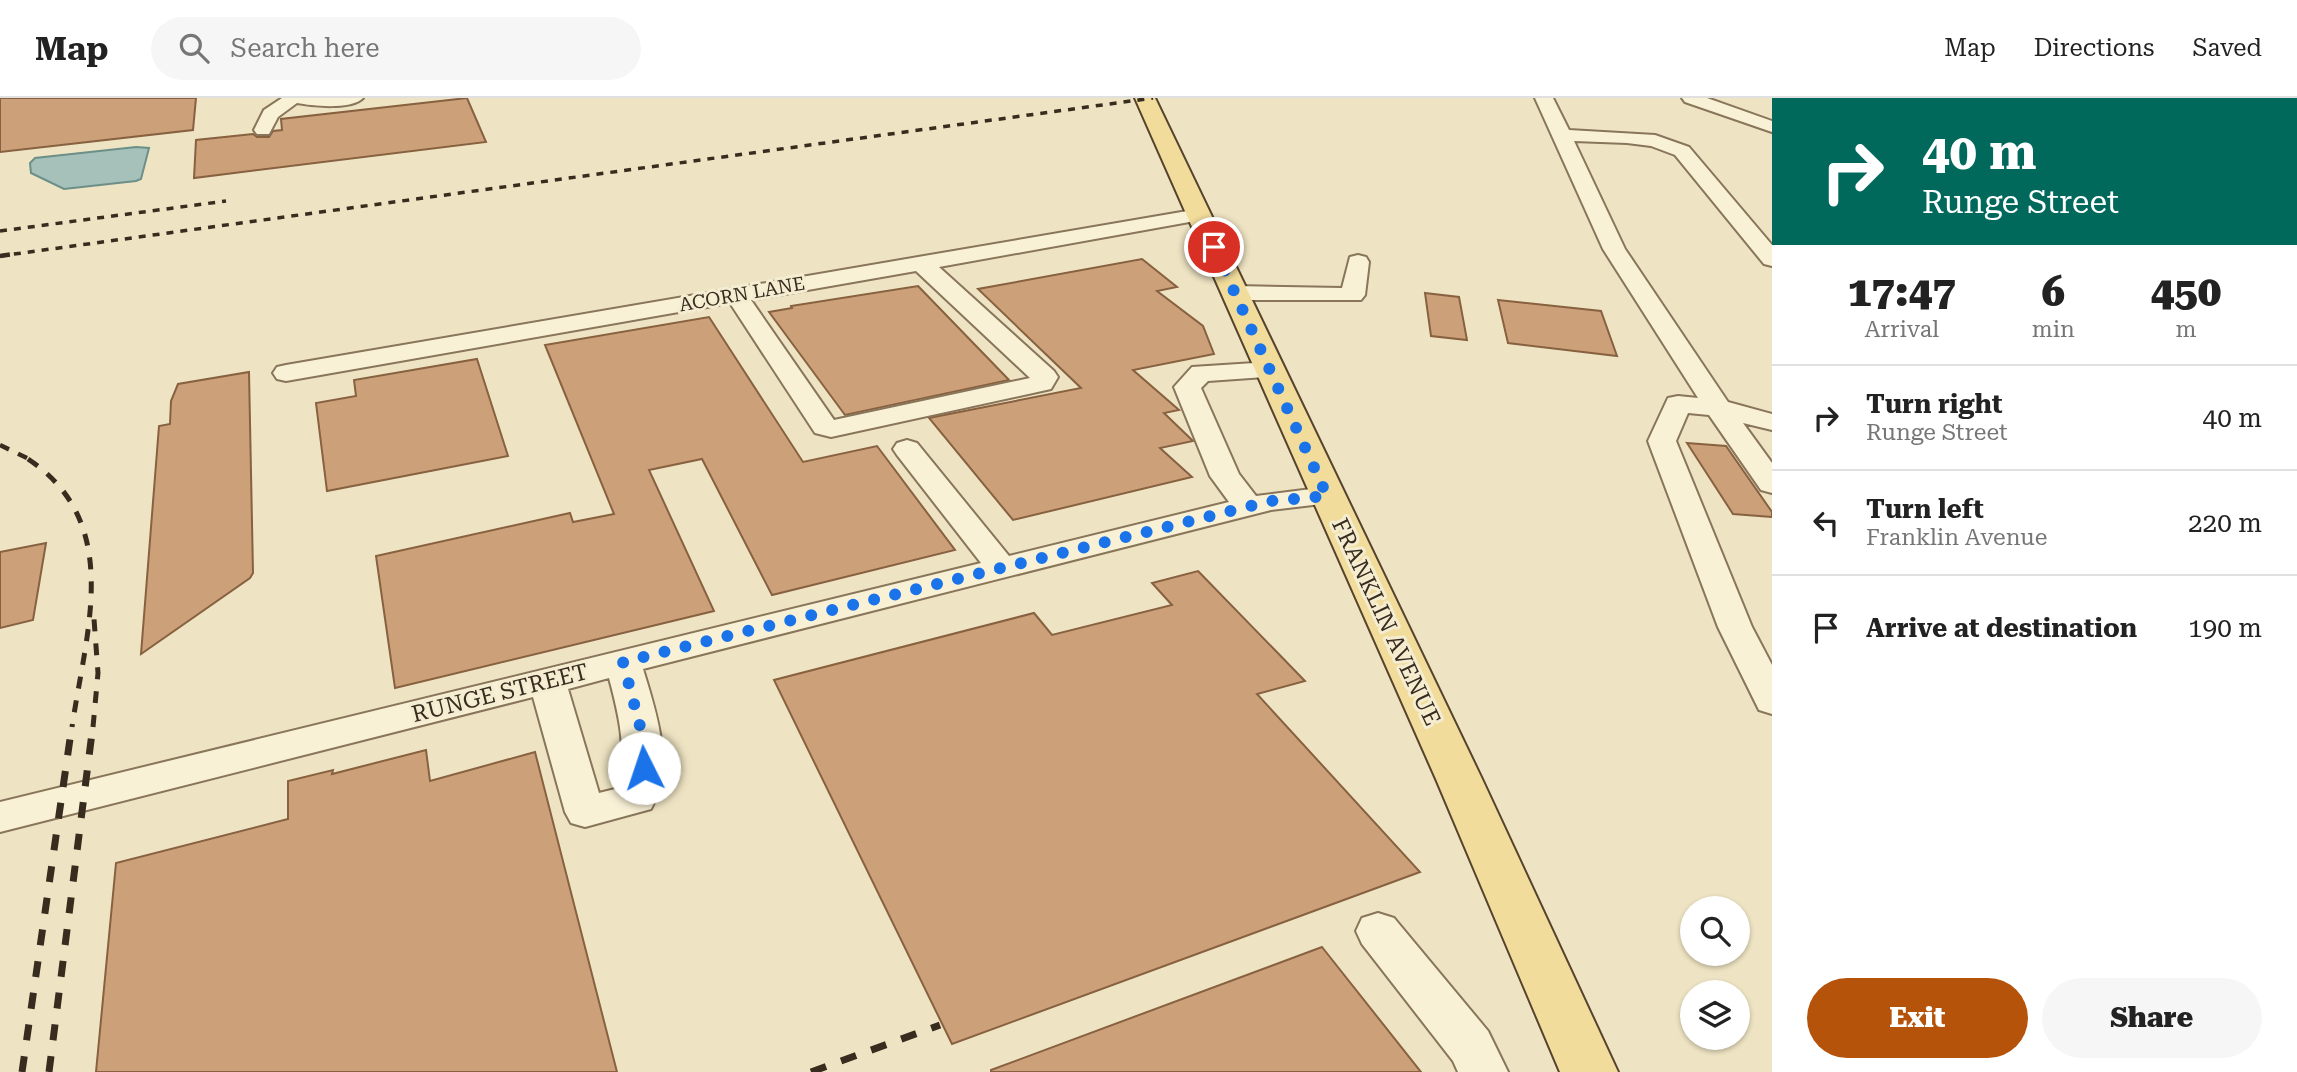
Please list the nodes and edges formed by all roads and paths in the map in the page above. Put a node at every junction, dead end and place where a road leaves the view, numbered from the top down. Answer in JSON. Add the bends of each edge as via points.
{"nodes":[{"id":1,"x":294,"y":98,"type":"edge"},
{"id":2,"x":354,"y":98,"type":"edge"},
{"id":3,"x":1145,"y":98,"type":"edge"},
{"id":4,"x":1544,"y":98,"type":"edge"},
{"id":5,"x":1690,"y":98,"type":"edge"},
{"id":6,"x":1772,"y":127,"type":"edge"},
{"id":7,"x":263,"y":130,"type":"dead end"},
{"id":8,"x":1562,"y":135,"type":"junction"},
{"id":9,"x":1199,"y":215,"type":"junction"},
{"id":10,"x":1749,"y":229,"type":"junction"},
{"id":11,"x":1772,"y":231,"type":"edge"},
{"id":12,"x":1772,"y":259,"type":"edge"},
{"id":13,"x":1358,"y":262,"type":"dead end"},
{"id":14,"x":921,"y":263,"type":"junction"},
{"id":15,"x":1235,"y":293,"type":"junction"},
{"id":16,"x":736,"y":295,"type":"junction"},
{"id":17,"x":1270,"y":370,"type":"junction"},
{"id":18,"x":286,"y":373,"type":"dead end"},
{"id":19,"x":1718,"y":408,"type":"junction"},
{"id":20,"x":1772,"y":422,"type":"edge"},
{"id":21,"x":907,"y":449,"type":"dead end"},
{"id":22,"x":1772,"y":484,"type":"edge"},
{"id":23,"x":1327,"y":496,"type":"junction"},
{"id":24,"x":1249,"y":507,"type":"junction"},
{"id":25,"x":1002,"y":568,"type":"junction"},
{"id":26,"x":626,"y":674,"type":"junction"},
{"id":27,"x":550,"y":693,"type":"junction"},
{"id":28,"x":1772,"y":701,"type":"edge"},
{"id":29,"x":0,"y":817,"type":"edge"},
{"id":30,"x":1378,"y":931,"type":"dead end"},
{"id":31,"x":1483,"y":1072,"type":"edge"},
{"id":32,"x":1589,"y":1072,"type":"edge"}],
"edges":[{"from":1,"to":2,"type":"street","via":[[318,102]]},
{"from":1,"to":7,"type":"street","via":[[270,114]]},
{"from":3,"to":9,"type":"main road","name":"FRANKLIN AVENUE"},
{"from":4,"to":8,"type":"street"},
{"from":5,"to":6,"type":"street"},
{"from":8,"to":10,"type":"street","via":[[1626,137],[1682,151]]},
{"from":8,"to":19,"type":"street","via":[[1614,249]]},
{"from":9,"to":14,"type":"street","name":"ACORN LANE"},
{"from":9,"to":15,"type":"main road","name":"FRANKLIN AVENUE"},
{"from":10,"to":11,"type":"street"},
{"from":10,"to":12,"type":"street"},
{"from":13,"to":15,"type":"street","via":[[1353,295]]},
{"from":14,"to":16,"type":"street","name":"ACORN LANE"},
{"from":14,"to":16,"type":"street","via":[[1045,377],[1042,383],[831,429],[825,427]]},
{"from":15,"to":17,"type":"main road","name":"FRANKLIN AVENUE"},
{"from":16,"to":18,"type":"street","name":"ACORN LANE"},
{"from":17,"to":23,"type":"main road","name":"FRANKLIN AVENUE"},
{"from":17,"to":24,"type":"street","via":[[1201,373],[1187,387],[1225,476]]},
{"from":19,"to":20,"type":"street"},
{"from":19,"to":22,"type":"street"},
{"from":19,"to":28,"type":"street","via":[[1678,404],[1662,440],[1735,627]]},
{"from":21,"to":25,"type":"street"},
{"from":23,"to":24,"type":"street","name":"RUNGE STREET"},
{"from":23,"to":32,"type":"main road","name":"FRANKLIN AVENUE"},
{"from":24,"to":25,"type":"street","name":"RUNGE STREET"},
{"from":25,"to":26,"type":"street","name":"RUNGE STREET"},
{"from":26,"to":27,"type":"street","name":"RUNGE STREET"},
{"from":26,"to":27,"type":"street","via":[[641,730],[644,768],[637,798],[585,812]]},
{"from":27,"to":29,"type":"street","name":"RUNGE STREET"},
{"from":30,"to":31,"type":"street","via":[[1471,1046]]}]}
